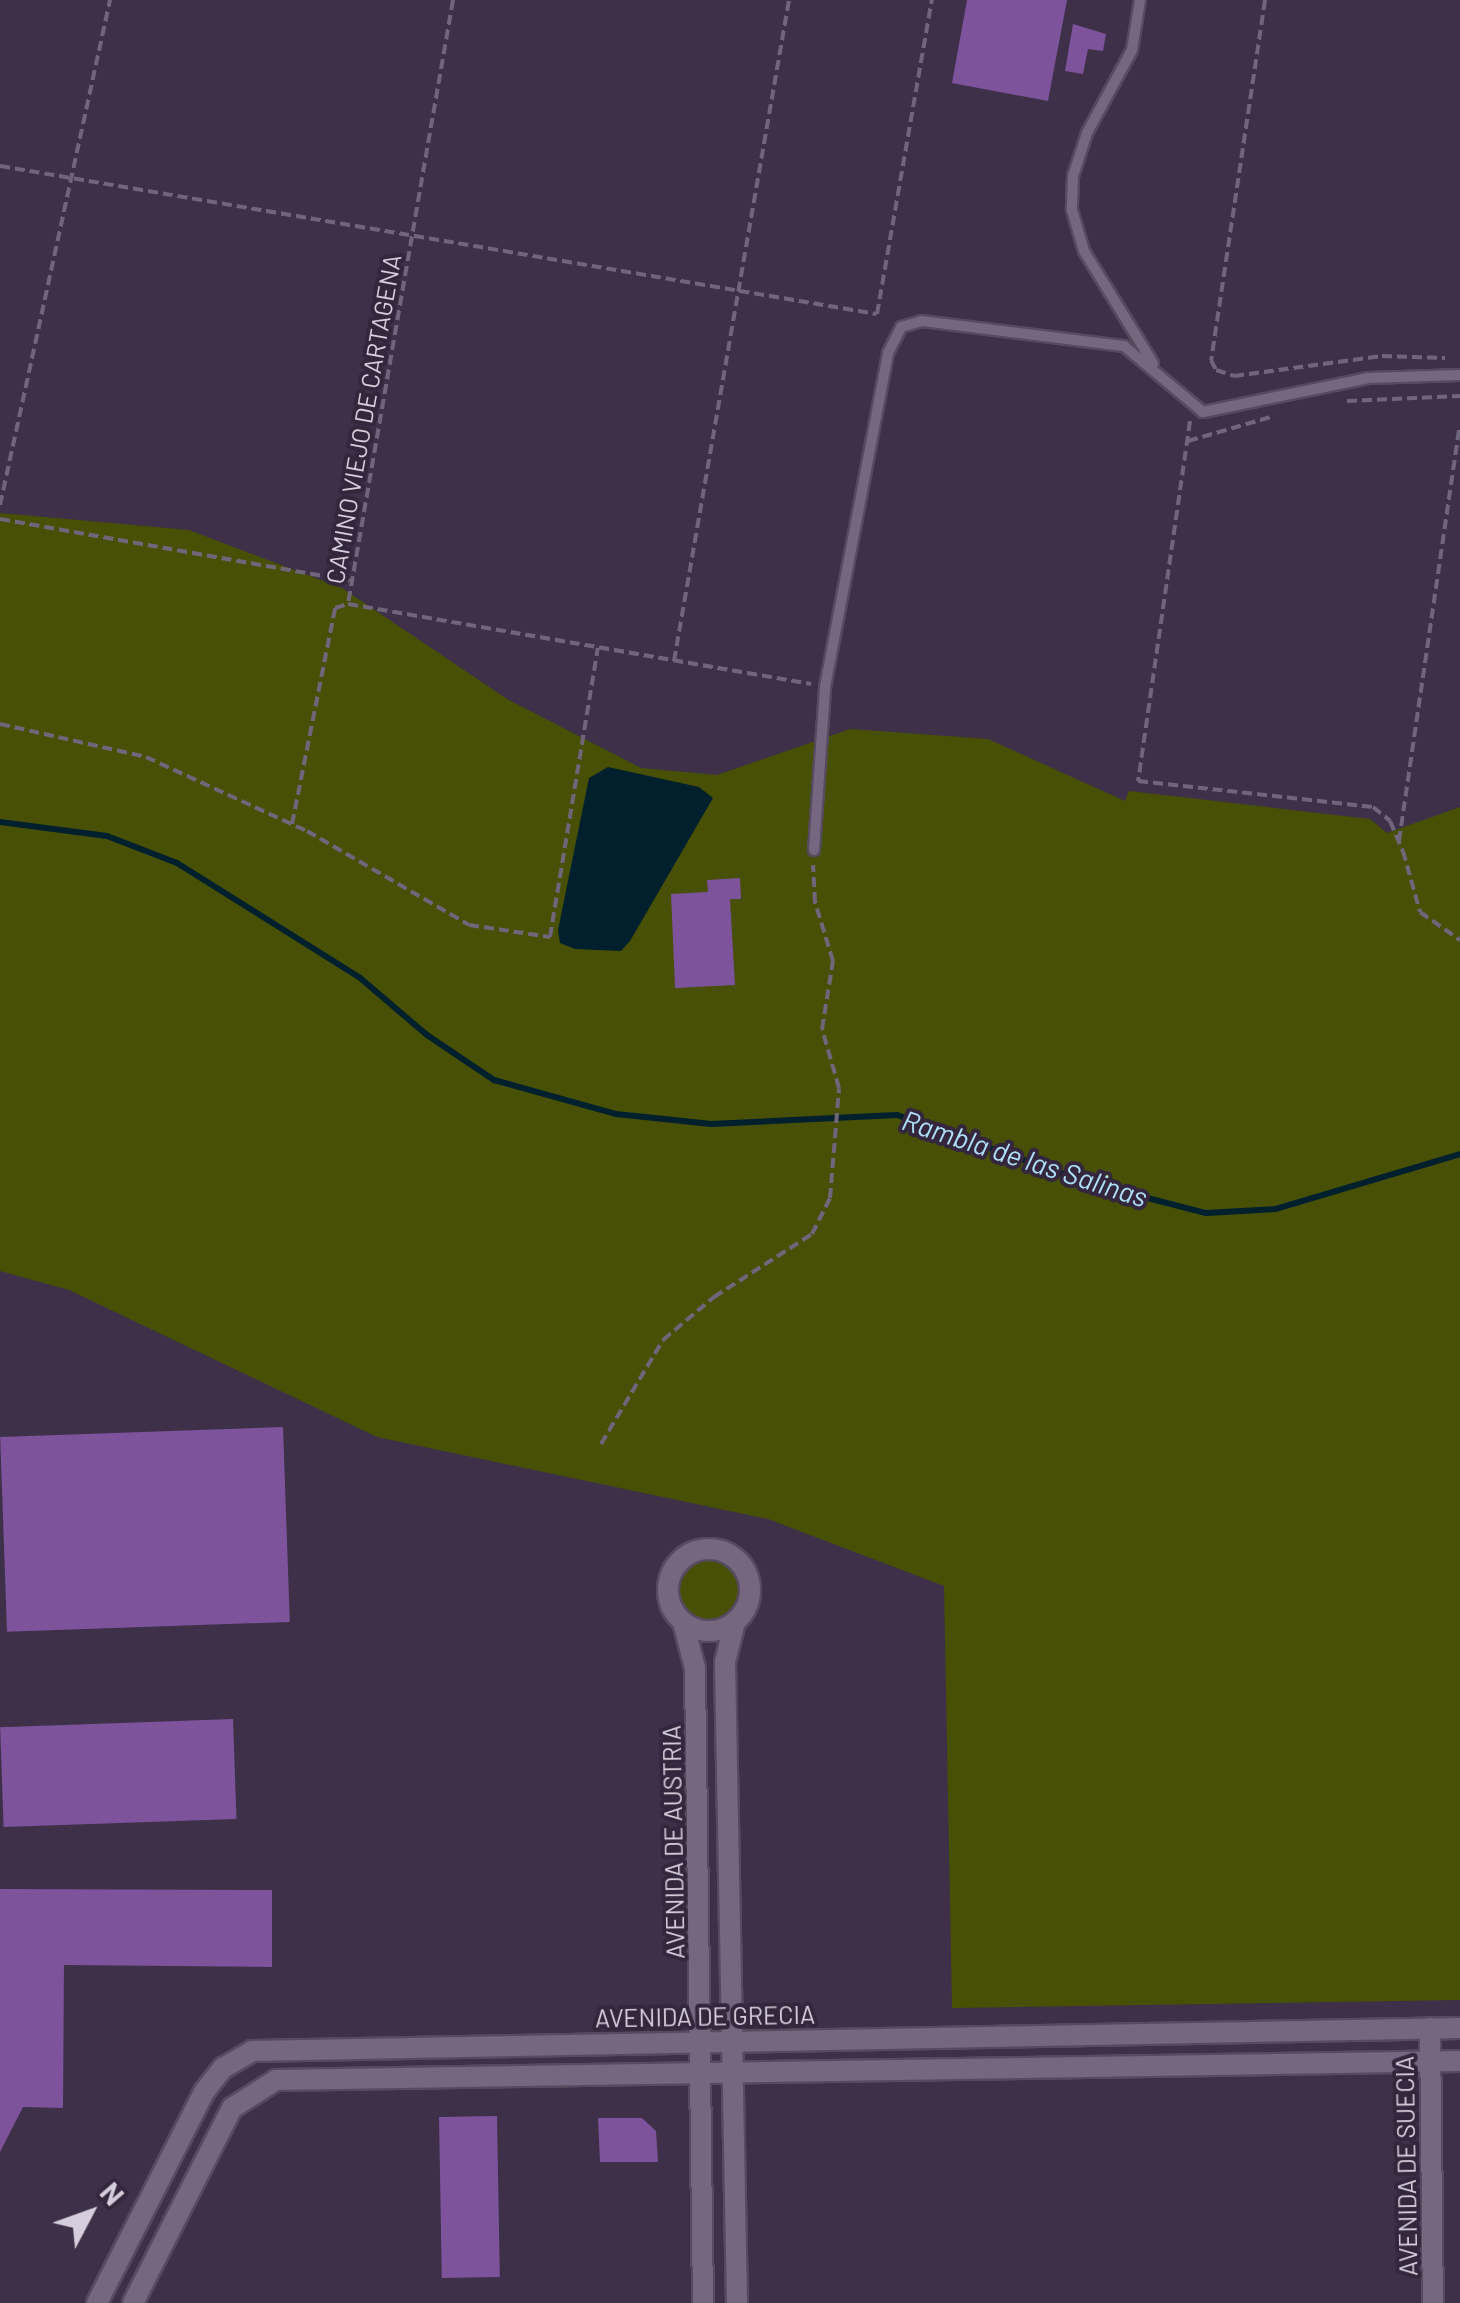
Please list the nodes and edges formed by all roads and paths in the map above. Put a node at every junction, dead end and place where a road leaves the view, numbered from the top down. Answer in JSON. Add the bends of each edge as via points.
{"nodes":[{"id":1,"x":110,"y":0,"type":"edge"},
{"id":2,"x":454,"y":0,"type":"edge"},
{"id":3,"x":789,"y":0,"type":"edge"},
{"id":4,"x":932,"y":0,"type":"edge"},
{"id":5,"x":1140,"y":0,"type":"edge"},
{"id":6,"x":1265,"y":0,"type":"edge"},
{"id":7,"x":0,"y":166,"type":"edge"},
{"id":8,"x":72,"y":179,"type":"junction"},
{"id":9,"x":412,"y":240,"type":"junction"},
{"id":10,"x":740,"y":294,"type":"junction"},
{"id":11,"x":1460,"y":358,"type":"edge"},
{"id":12,"x":1157,"y":368,"type":"junction"},
{"id":13,"x":1460,"y":375,"type":"edge"},
{"id":14,"x":1460,"y":396,"type":"edge"},
{"id":15,"x":1341,"y":401,"type":"dead end"},
{"id":16,"x":1291,"y":411,"type":"dead end"},
{"id":17,"x":1460,"y":425,"type":"edge"},
{"id":18,"x":0,"y":505,"type":"edge"},
{"id":19,"x":0,"y":519,"type":"edge"},
{"id":20,"x":352,"y":581,"type":"junction"},
{"id":21,"x":348,"y":604,"type":"junction"},
{"id":22,"x":598,"y":648,"type":"junction"},
{"id":23,"x":674,"y":660,"type":"junction"},
{"id":24,"x":825,"y":687,"type":"junction"},
{"id":25,"x":0,"y":724,"type":"edge"},
{"id":26,"x":292,"y":824,"type":"junction"},
{"id":27,"x":1399,"y":842,"type":"junction"},
{"id":28,"x":814,"y":850,"type":"joint"},
{"id":29,"x":1460,"y":940,"type":"edge"},
{"id":30,"x":601,"y":1444,"type":"dead end"},
{"id":31,"x":682,"y":1622,"type":"junction"},
{"id":32,"x":735,"y":1622,"type":"junction"},
{"id":33,"x":1430,"y":2028,"type":"junction"},
{"id":34,"x":1460,"y":2028,"type":"edge"},
{"id":35,"x":732,"y":2040,"type":"junction"},
{"id":36,"x":700,"y":2043,"type":"junction"},
{"id":37,"x":1429,"y":2061,"type":"junction"},
{"id":38,"x":1460,"y":2061,"type":"edge"},
{"id":39,"x":733,"y":2071,"type":"junction"},
{"id":40,"x":700,"y":2073,"type":"junction"},
{"id":41,"x":97,"y":2303,"type":"edge"},
{"id":42,"x":133,"y":2303,"type":"edge"},
{"id":43,"x":704,"y":2303,"type":"edge"},
{"id":44,"x":737,"y":2303,"type":"edge"},
{"id":45,"x":1433,"y":2303,"type":"edge"}],
"edges":[{"from":1,"to":8,"type":"path"},
{"from":2,"to":9,"type":"path","name":"CAMINO VIEJO DE CARTAGENA"},
{"from":3,"to":10,"type":"path"},
{"from":4,"to":10,"type":"path","via":[[877,314]]},
{"from":5,"to":12,"type":"lane","via":[[1132,50],[1087,133],[1072,210],[1084,251]]},
{"from":6,"to":11,"type":"path","via":[[1211,360],[1216,370],[1234,376],[1382,356]]},
{"from":7,"to":8,"type":"path"},
{"from":8,"to":9,"type":"path"},
{"from":8,"to":18,"type":"path"},
{"from":9,"to":10,"type":"path"},
{"from":9,"to":20,"type":"path","name":"CAMINO VIEJO DE CARTAGENA"},
{"from":10,"to":23,"type":"path"},
{"from":12,"to":13,"type":"lane","via":[[1183,401],[1203,412],[1369,378]]},
{"from":12,"to":24,"type":"lane","via":[[1124,346],[1070,336],[922,321],[900,327],[888,353]]},
{"from":14,"to":15,"type":"path"},
{"from":16,"to":27,"type":"path","via":[[1188,441],[1138,780],[1373,807]]},
{"from":17,"to":27,"type":"path"},
{"from":19,"to":20,"type":"path"},
{"from":20,"to":21,"type":"path","name":"CAMINO VIEJO DE CARTAGENA"},
{"from":21,"to":22,"type":"path","name":"CAMINO VIEJO DE CARTAGENA"},
{"from":21,"to":26,"type":"path","via":[[335,608]]},
{"from":22,"to":23,"type":"path","name":"CAMINO VIEJO DE CARTAGENA"},
{"from":22,"to":26,"type":"path","via":[[550,937],[469,925]]},
{"from":23,"to":24,"type":"path","name":"CAMINO VIEJO DE CARTAGENA"},
{"from":24,"to":28,"type":"lane"},
{"from":25,"to":26,"type":"path","via":[[146,758]]},
{"from":27,"to":29,"type":"path","via":[[1420,912]]},
{"from":28,"to":30,"type":"path","via":[[815,902],[833,961],[822,1029],[839,1088],[830,1198],[812,1234],[714,1297],[663,1340]]},
{"from":31,"to":32,"type":"street","via":[[709,1632]]},
{"from":31,"to":32,"type":"street","via":[[668,1600],[671,1573],[689,1554],[716,1549],[739,1562],[750,1586]]},
{"from":31,"to":36,"type":"street","name":"AVENIDA DE AUSTRIA","via":[[696,1668]]},
{"from":32,"to":35,"type":"street","via":[[726,1662]]},
{"from":33,"to":34,"type":"street","name":"AVENIDA DE GRECIA"},
{"from":33,"to":35,"type":"street","name":"AVENIDA DE GRECIA"},
{"from":33,"to":37,"type":"street","name":"AVENIDA DE SUECIA"},
{"from":35,"to":36,"type":"street","name":"AVENIDA DE GRECIA"},
{"from":35,"to":39,"type":"street"},
{"from":36,"to":40,"type":"street","name":"AVENIDA DE AUSTRIA"},
{"from":36,"to":41,"type":"street","name":"AVENIDA DE GRECIA","via":[[252,2051],[222,2068],[204,2092]]},
{"from":37,"to":38,"type":"street"},
{"from":37,"to":39,"type":"street"},
{"from":37,"to":45,"type":"street","name":"AVENIDA DE SUECIA"},
{"from":39,"to":40,"type":"street"},
{"from":39,"to":44,"type":"street"},
{"from":40,"to":42,"type":"street","via":[[276,2080],[232,2108]]},
{"from":40,"to":43,"type":"street","name":"AVENIDA DE AUSTRIA"}]}
